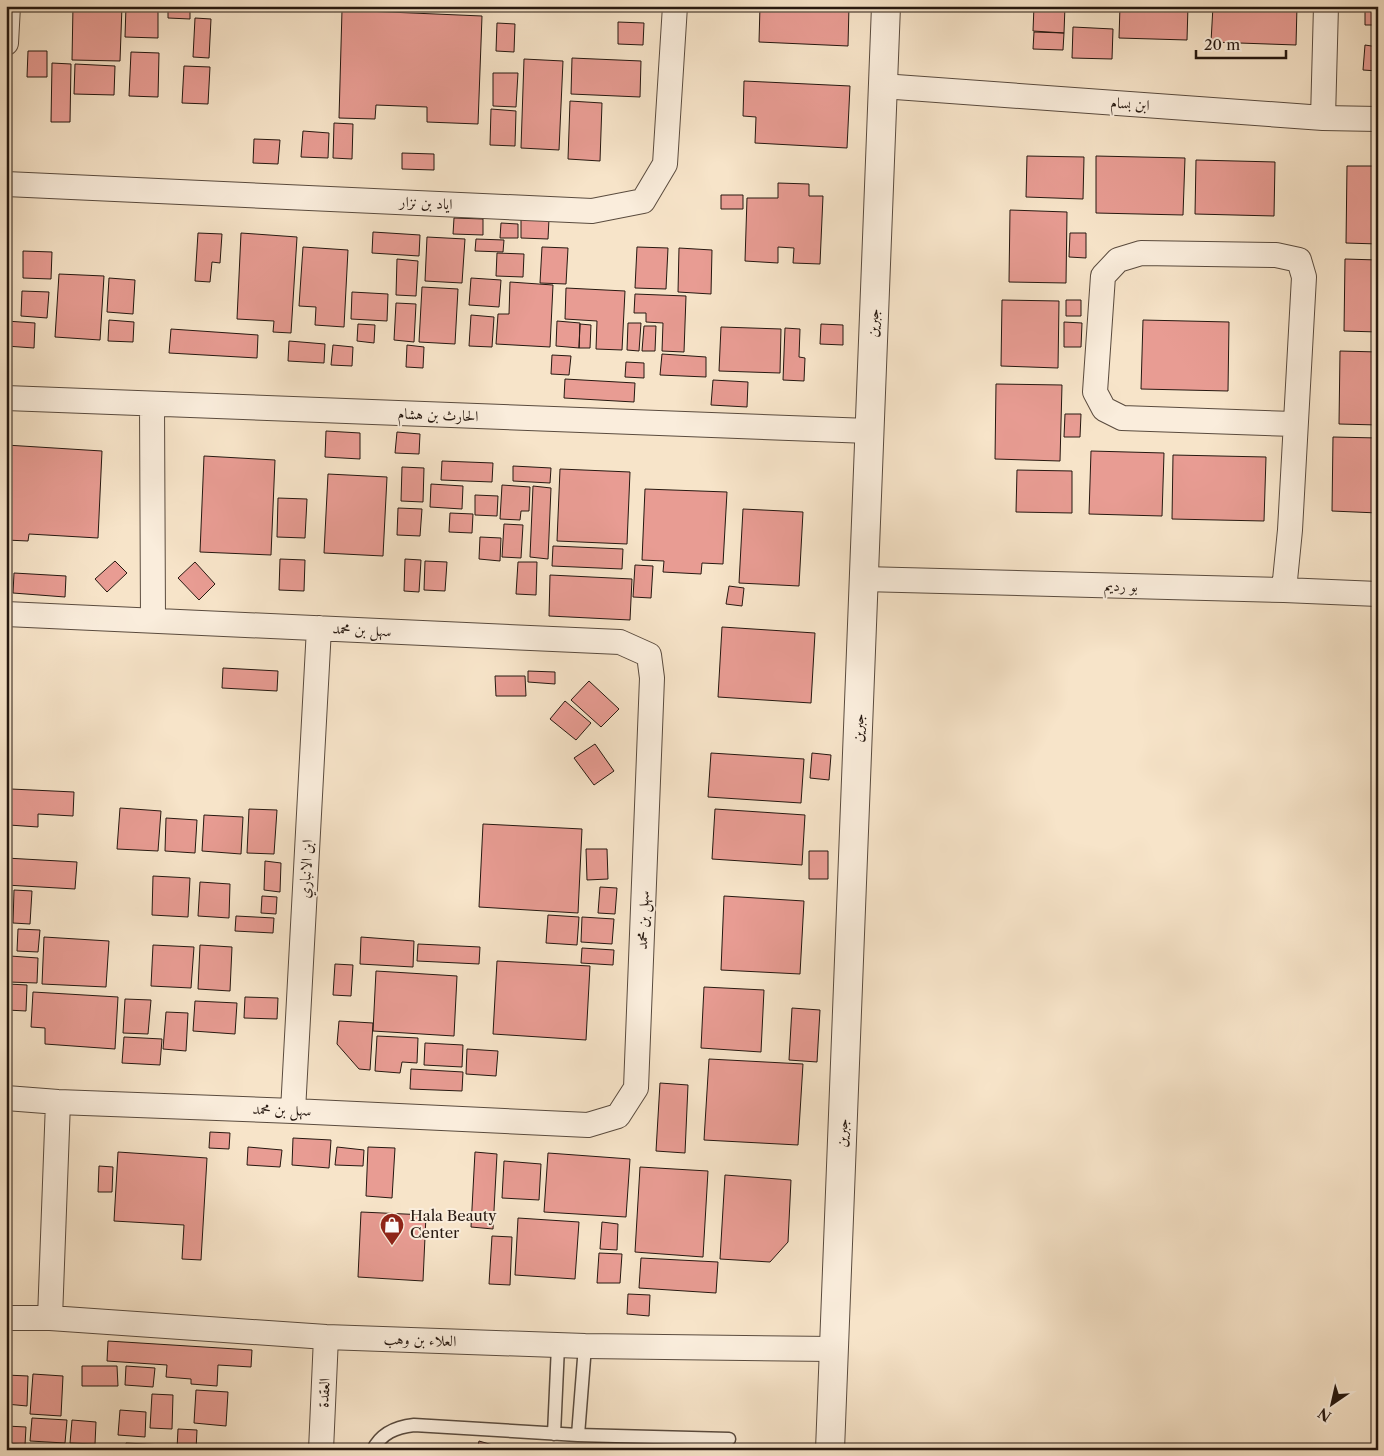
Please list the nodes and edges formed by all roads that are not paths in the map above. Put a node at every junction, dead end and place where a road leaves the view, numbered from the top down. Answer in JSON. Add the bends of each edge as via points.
{"nodes":[{"id":1,"x":8,"y":6,"type":"edge"},
{"id":2,"x":675,"y":6,"type":"edge"},
{"id":3,"x":886,"y":6,"type":"edge"},
{"id":4,"x":1326,"y":6,"type":"edge"},
{"id":5,"x":6,"y":43,"type":"edge"},
{"id":6,"x":882,"y":86,"type":"junction"},
{"id":7,"x":1323,"y":118,"type":"junction"},
{"id":8,"x":1378,"y":119,"type":"edge"},
{"id":9,"x":6,"y":184,"type":"edge"},
{"id":10,"x":6,"y":398,"type":"edge"},
{"id":11,"x":152,"y":404,"type":"junction"},
{"id":12,"x":1294,"y":424,"type":"junction"},
{"id":13,"x":869,"y":431,"type":"junction"},
{"id":14,"x":863,"y":579,"type":"junction"},
{"id":15,"x":1284,"y":590,"type":"junction"},
{"id":16,"x":1378,"y":594,"type":"edge"},
{"id":17,"x":6,"y":614,"type":"edge"},
{"id":18,"x":153,"y":620,"type":"junction"},
{"id":19,"x":319,"y":628,"type":"junction"},
{"id":20,"x":6,"y":1098,"type":"edge"},
{"id":21,"x":58,"y":1102,"type":"junction"},
{"id":22,"x":292,"y":1111,"type":"junction"},
{"id":23,"x":6,"y":1318,"type":"edge"},
{"id":24,"x":50,"y":1318,"type":"junction"},
{"id":25,"x":326,"y":1336,"type":"junction"},
{"id":26,"x":558,"y":1346,"type":"junction"},
{"id":27,"x":585,"y":1346,"type":"junction"},
{"id":28,"x":834,"y":1349,"type":"junction"},
{"id":29,"x":554,"y":1434,"type":"junction"},
{"id":30,"x":578,"y":1435,"type":"junction"},
{"id":31,"x":729,"y":1439,"type":"dead end"},
{"id":32,"x":321,"y":1450,"type":"edge"},
{"id":33,"x":373,"y":1450,"type":"edge"},
{"id":34,"x":830,"y":1450,"type":"edge"}],
"edges":[{"from":1,"to":5,"type":"street"},
{"from":2,"to":9,"type":"street","name":"اياد بن نزار","via":[[665,164],[642,201],[592,211]]},
{"from":3,"to":6,"type":"street","name":"جبرين"},
{"from":4,"to":7,"type":"street"},
{"from":6,"to":7,"type":"street","name":"ابن بسام"},
{"from":6,"to":13,"type":"street","name":"جبرين"},
{"from":7,"to":8,"type":"street","name":"ابن بسام"},
{"from":10,"to":11,"type":"street","name":"الحارث بن هشام"},
{"from":11,"to":13,"type":"street","name":"الحارث بن هشام"},
{"from":11,"to":18,"type":"street"},
{"from":12,"to":12,"type":"street","via":[[1304,277],[1299,260],[1276,255],[1141,253],[1118,260],[1103,276],[1095,392],[1104,408],[1122,418]]},
{"from":12,"to":15,"type":"street"},
{"from":13,"to":14,"type":"street","name":"جبرين"},
{"from":14,"to":15,"type":"street","name":"بو رديم"},
{"from":14,"to":28,"type":"street","name":"جبرين"},
{"from":15,"to":16,"type":"street","name":"بو رديم"},
{"from":17,"to":18,"type":"street","name":"سهل بن محمد"},
{"from":18,"to":19,"type":"street","name":"سهل بن محمد"},
{"from":19,"to":22,"type":"street","name":"ابن الانباري"},
{"from":19,"to":22,"type":"street","name":"سهل بن محمد","via":[[620,642],[649,655],[652,678],[636,1088],[618,1116],[588,1125]]},
{"from":20,"to":21,"type":"street","name":"سهل بن محمد"},
{"from":21,"to":22,"type":"street","name":"سهل بن محمد"},
{"from":21,"to":24,"type":"street"},
{"from":23,"to":24,"type":"street","name":"العلاء بن وهب"},
{"from":24,"to":25,"type":"street","name":"العلاء بن وهب"},
{"from":25,"to":26,"type":"street","name":"العلاء بن وهب"},
{"from":25,"to":32,"type":"street","name":"العقدة"},
{"from":26,"to":27,"type":"street","name":"العلاء بن وهب"},
{"from":26,"to":29,"type":"lane"},
{"from":27,"to":28,"type":"street","name":"العلاء بن وهب"},
{"from":27,"to":30,"type":"lane"},
{"from":28,"to":34,"type":"street","name":"جبرين"},
{"from":29,"to":30,"type":"lane"},
{"from":29,"to":33,"type":"lane","via":[[402,1426],[381,1438]]},
{"from":30,"to":31,"type":"lane"}]}
